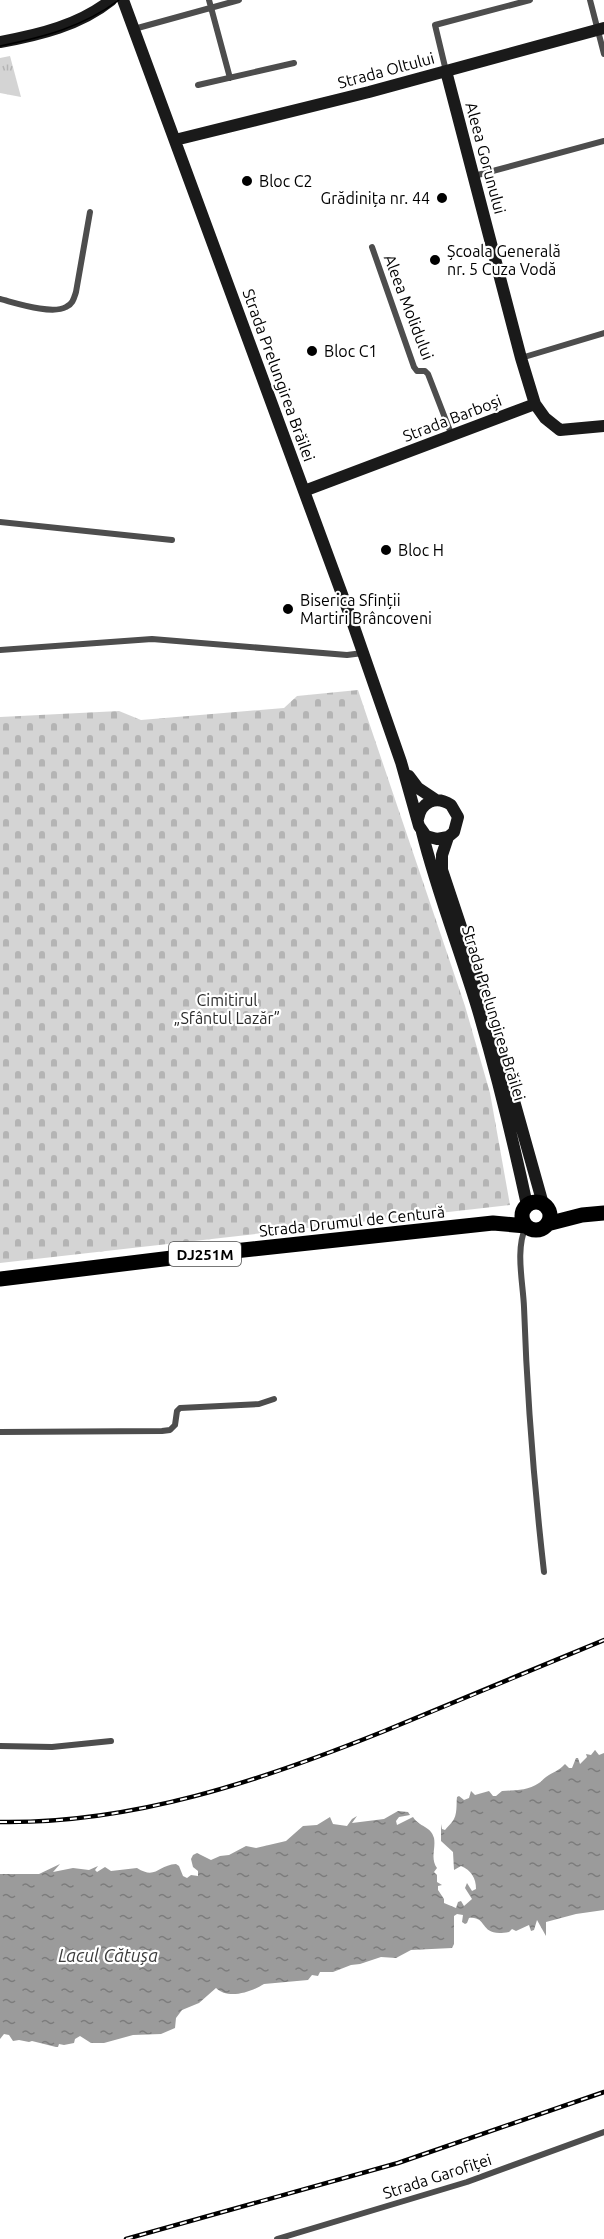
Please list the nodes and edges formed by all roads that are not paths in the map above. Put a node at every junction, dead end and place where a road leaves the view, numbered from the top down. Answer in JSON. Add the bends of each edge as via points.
{"nodes":[{"id":1,"x":111,"y":0,"type":"edge"},
{"id":2,"x":123,"y":0,"type":"edge"},
{"id":3,"x":239,"y":0,"type":"edge"},
{"id":4,"x":530,"y":0,"type":"edge"},
{"id":5,"x":590,"y":0,"type":"edge"},
{"id":6,"x":210,"y":4,"type":"edge"},
{"id":7,"x":134,"y":29,"type":"junction"},
{"id":8,"x":601,"y":29,"type":"edge"},
{"id":9,"x":0,"y":42,"type":"edge"},
{"id":10,"x":604,"y":54,"type":"edge"},
{"id":11,"x":294,"y":63,"type":"dead end"},
{"id":12,"x":446,"y":71,"type":"junction"},
{"id":13,"x":230,"y":78,"type":"junction"},
{"id":14,"x":198,"y":85,"type":"dead end"},
{"id":15,"x":175,"y":140,"type":"junction"},
{"id":16,"x":604,"y":141,"type":"edge"},
{"id":17,"x":474,"y":176,"type":"junction"},
{"id":18,"x":90,"y":212,"type":"dead end"},
{"id":19,"x":372,"y":247,"type":"dead end"},
{"id":20,"x":0,"y":299,"type":"edge"},
{"id":21,"x":604,"y":333,"type":"edge"},
{"id":22,"x":521,"y":358,"type":"junction"},
{"id":23,"x":536,"y":404,"type":"junction"},
{"id":24,"x":604,"y":426,"type":"edge"},
{"id":25,"x":452,"y":437,"type":"junction"},
{"id":26,"x":304,"y":491,"type":"junction"},
{"id":27,"x":0,"y":522,"type":"edge"},
{"id":28,"x":172,"y":540,"type":"dead end"},
{"id":29,"x":0,"y":650,"type":"edge"},
{"id":30,"x":363,"y":653,"type":"junction"},
{"id":31,"x":401,"y":762,"type":"junction"},
{"id":32,"x":436,"y":800,"type":"junction"},
{"id":33,"x":418,"y":819,"type":"junction"},
{"id":34,"x":422,"y":832,"type":"junction"},
{"id":35,"x":448,"y":837,"type":"junction"},
{"id":36,"x":545,"y":1205,"type":"junction"},
{"id":37,"x":526,"y":1207,"type":"junction"},
{"id":38,"x":604,"y":1213,"type":"edge"},
{"id":39,"x":582,"y":1215,"type":"junction"},
{"id":40,"x":493,"y":1223,"type":"junction"},
{"id":41,"x":547,"y":1224,"type":"junction"},
{"id":42,"x":526,"y":1226,"type":"junction"},
{"id":43,"x":0,"y":1279,"type":"edge"},
{"id":44,"x":274,"y":1399,"type":"dead end"},
{"id":45,"x":0,"y":1432,"type":"edge"},
{"id":46,"x":544,"y":1572,"type":"dead end"},
{"id":47,"x":111,"y":1741,"type":"dead end"},
{"id":48,"x":0,"y":1746,"type":"edge"},
{"id":49,"x":604,"y":2132,"type":"edge"},
{"id":50,"x":277,"y":2239,"type":"edge"}],
"edges":[{"from":1,"to":9,"type":"main road","via":[[78,21]]},
{"from":2,"to":7,"type":"main road","name":"Strada Prelungirea Brăilei"},
{"from":3,"to":6,"type":"street"},
{"from":4,"to":12,"type":"street","name":"Aleea Gorunului","via":[[435,25]]},
{"from":5,"to":8,"type":"street"},
{"from":6,"to":7,"type":"street"},
{"from":6,"to":13,"type":"street"},
{"from":7,"to":15,"type":"main road","name":"Strada Prelungirea Brăilei"},
{"from":8,"to":10,"type":"street"},
{"from":8,"to":12,"type":"main road","name":"Strada Oltului"},
{"from":11,"to":13,"type":"street"},
{"from":12,"to":15,"type":"main road","name":"Strada Oltului"},
{"from":12,"to":17,"type":"main road","name":"Aleea Gorunului"},
{"from":13,"to":14,"type":"street"},
{"from":15,"to":26,"type":"main road","name":"Strada Prelungirea Brăilei"},
{"from":16,"to":17,"type":"street"},
{"from":17,"to":22,"type":"main road","name":"Aleea Gorunului"},
{"from":18,"to":20,"type":"street","via":[[76,291],[68,307],[50,310]]},
{"from":19,"to":25,"type":"street","name":"Aleea Molidului","via":[[414,367],[428,374]]},
{"from":21,"to":22,"type":"street"},
{"from":22,"to":23,"type":"main road","name":"Aleea Gorunului"},
{"from":23,"to":24,"type":"main road","via":[[545,418],[560,429]]},
{"from":23,"to":25,"type":"main road","name":"Strada Barboși"},
{"from":25,"to":26,"type":"main road","name":"Strada Barboși"},
{"from":26,"to":30,"type":"main road","name":"Strada Prelungirea Brăilei"},
{"from":27,"to":28,"type":"street"},
{"from":29,"to":30,"type":"street","via":[[152,639],[347,655]]},
{"from":30,"to":31,"type":"main road","name":"Strada Prelungirea Brăilei"},
{"from":31,"to":32,"type":"main road","name":"Strada Prelungirea Brăilei","via":[[418,788]]},
{"from":31,"to":33,"type":"main road","name":"Strada Prelungirea Brăilei"},
{"from":32,"to":33,"type":"main road","via":[[422,808]]},
{"from":32,"to":35,"type":"main road","via":[[455,810],[457,825]]},
{"from":33,"to":34,"type":"main road"},
{"from":34,"to":35,"type":"main road","via":[[431,838]]},
{"from":34,"to":37,"type":"main road","name":"Strada Prelungirea Brăilei","via":[[505,1106]]},
{"from":35,"to":36,"type":"main road","name":"Strada Prelungirea Brăilei","via":[[442,870],[488,1008]]},
{"from":36,"to":37,"type":"highway","via":[[535,1202]]},
{"from":36,"to":39,"type":"highway"},
{"from":36,"to":41,"type":"highway","via":[[550,1215]]},
{"from":37,"to":40,"type":"highway"},
{"from":37,"to":42,"type":"highway","via":[[522,1217]]},
{"from":38,"to":39,"type":"highway"},
{"from":39,"to":41,"type":"highway"},
{"from":40,"to":42,"type":"highway"},
{"from":40,"to":43,"type":"highway","name":"Strada Drumul de Centură","number":"DJ251M"},
{"from":41,"to":42,"type":"highway","via":[[535,1230]]},
{"from":42,"to":46,"type":"street","via":[[520,1249],[525,1351]]},
{"from":44,"to":45,"type":"street","via":[[259,1404],[180,1408],[170,1430]]},
{"from":47,"to":48,"type":"street","via":[[52,1747]]},
{"from":49,"to":50,"type":"street","name":"Strada Garofiței","via":[[467,2182]]}]}
